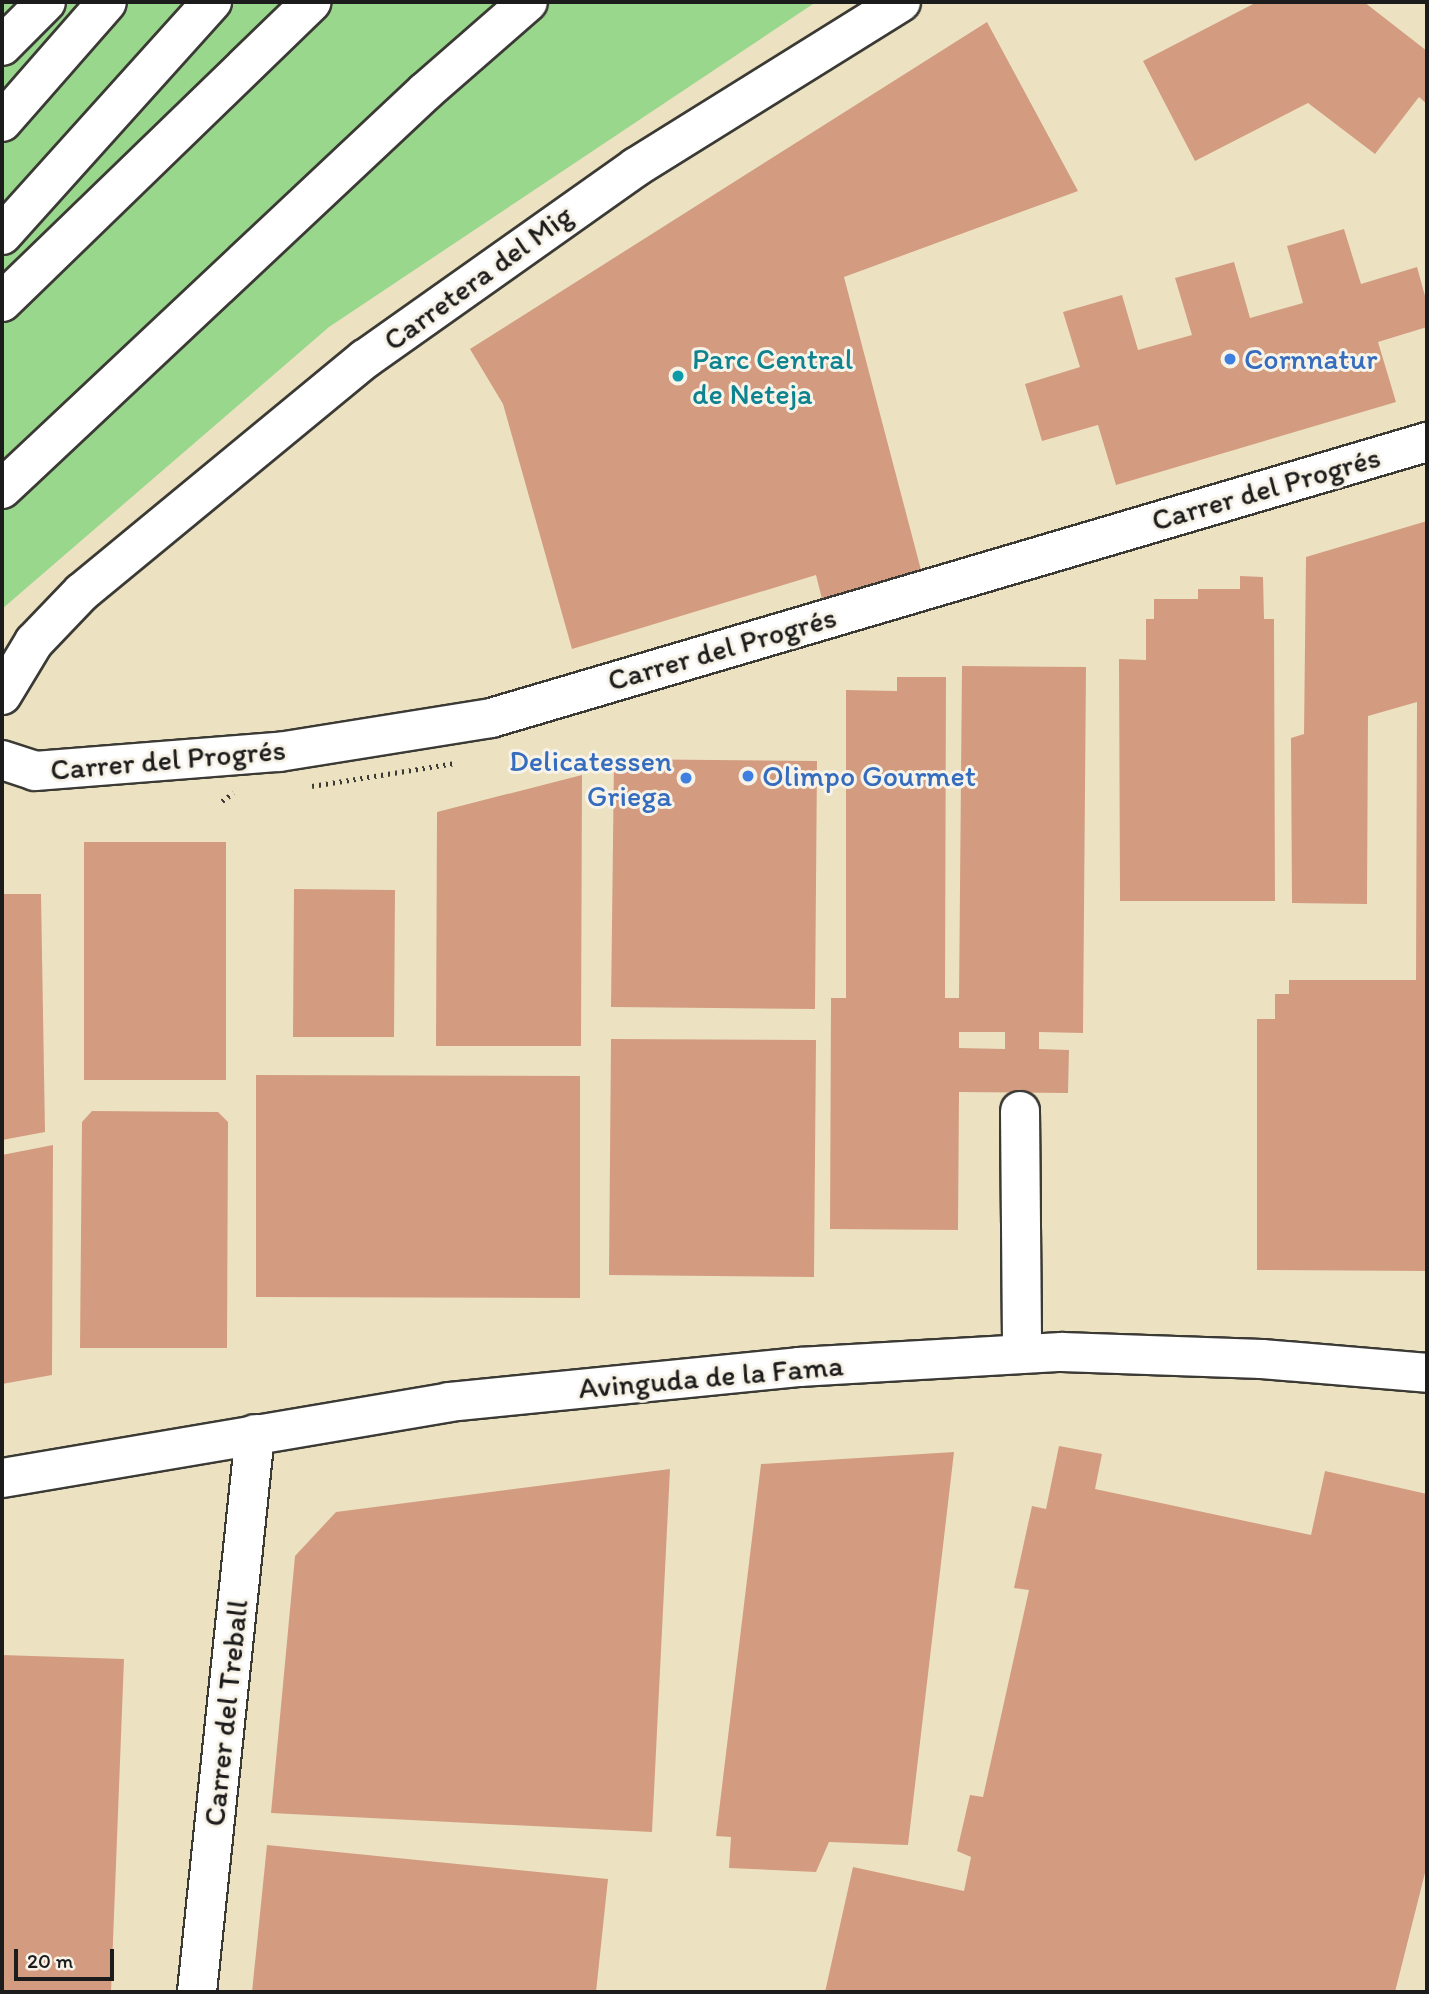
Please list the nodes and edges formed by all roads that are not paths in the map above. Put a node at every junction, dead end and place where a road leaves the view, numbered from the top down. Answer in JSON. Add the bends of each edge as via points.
{"nodes":[{"id":1,"x":46,"y":2,"type":"edge"},
{"id":2,"x":107,"y":2,"type":"edge"},
{"id":3,"x":212,"y":2,"type":"edge"},
{"id":4,"x":312,"y":2,"type":"edge"},
{"id":5,"x":510,"y":2,"type":"edge"},
{"id":6,"x":528,"y":2,"type":"edge"},
{"id":7,"x":901,"y":2,"type":"edge"},
{"id":8,"x":2,"y":46,"type":"edge"},
{"id":9,"x":426,"y":91,"type":"junction"},
{"id":10,"x":2,"y":122,"type":"edge"},
{"id":11,"x":2,"y":235,"type":"edge"},
{"id":12,"x":2,"y":302,"type":"edge"},
{"id":13,"x":1427,"y":442,"type":"edge"},
{"id":14,"x":2,"y":489,"type":"edge"},
{"id":15,"x":82,"y":592,"type":"junction"},
{"id":16,"x":2,"y":652,"type":"edge"},
{"id":17,"x":2,"y":695,"type":"edge"},
{"id":18,"x":2,"y":760,"type":"edge"},
{"id":19,"x":1020,"y":1111,"type":"dead end"},
{"id":20,"x":1022,"y":1353,"type":"junction"},
{"id":21,"x":1427,"y":1373,"type":"edge"},
{"id":22,"x":254,"y":1434,"type":"junction"},
{"id":23,"x":2,"y":1478,"type":"edge"},
{"id":24,"x":197,"y":1992,"type":"edge"}],
"edges":[{"from":1,"to":8,"type":"main road"},
{"from":2,"to":10,"type":"main road"},
{"from":3,"to":11,"type":"main road"},
{"from":4,"to":12,"type":"main road"},
{"from":5,"to":9,"type":"main road"},
{"from":6,"to":9,"type":"main road"},
{"from":7,"to":15,"type":"main road","name":"Carretera del Mig","via":[[772,79],[502,259],[262,441]]},
{"from":9,"to":14,"type":"main road"},
{"from":13,"to":18,"type":"main road","name":"Carrer del Progrés","via":[[491,718],[266,753],[35,771]]},
{"from":15,"to":16,"type":"main road","name":"Carretera del Mig"},
{"from":15,"to":17,"type":"main road","name":"Carretera del Mig","via":[[34,642]]},
{"from":19,"to":20,"type":"main road"},
{"from":20,"to":21,"type":"main road","name":"Avinguda de la Fama","via":[[1262,1359]]},
{"from":20,"to":22,"type":"main road","name":"Avinguda de la Fama","via":[[799,1367],[449,1402]]},
{"from":22,"to":23,"type":"main road","name":"Avinguda de la Fama"},
{"from":22,"to":24,"type":"main road","name":"Carrer del Treball"}]}
